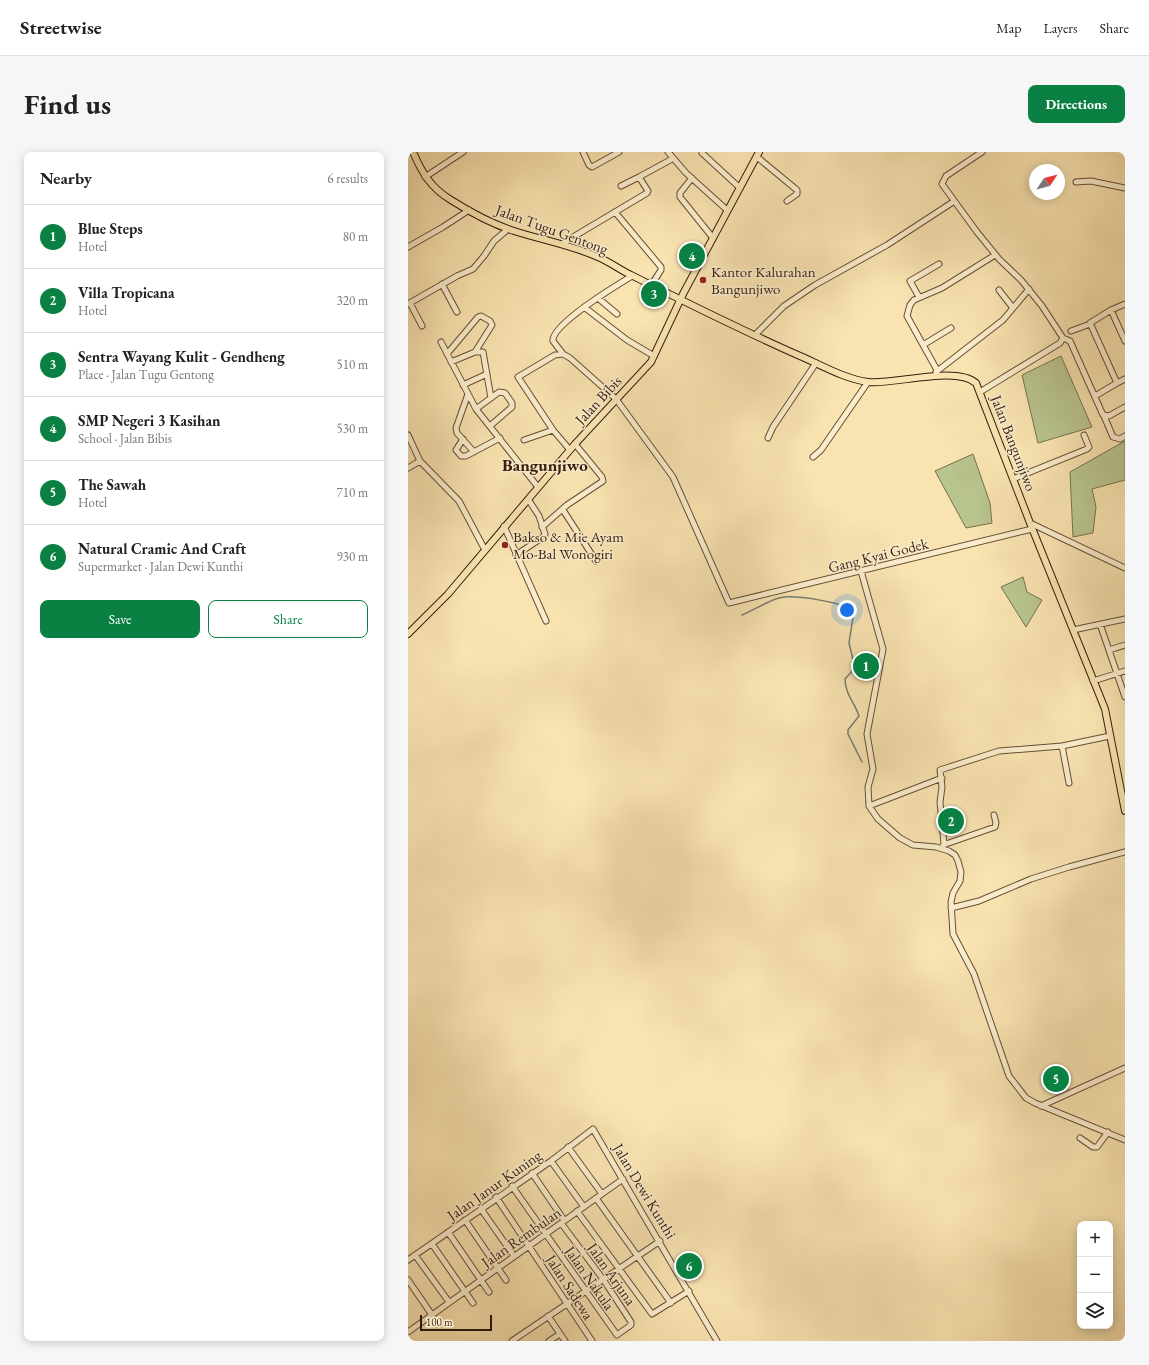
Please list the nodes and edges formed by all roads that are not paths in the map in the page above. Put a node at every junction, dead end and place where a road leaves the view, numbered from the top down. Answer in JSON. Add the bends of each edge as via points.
{"nodes":[{"id":1,"x":413,"y":152,"type":"edge"},
{"id":2,"x":463,"y":152,"type":"edge"},
{"id":3,"x":583,"y":152,"type":"edge"},
{"id":4,"x":618,"y":152,"type":"edge"},
{"id":5,"x":668,"y":152,"type":"edge"},
{"id":6,"x":982,"y":152,"type":"edge"},
{"id":7,"x":702,"y":153,"type":"dead end"},
{"id":8,"x":758,"y":154,"type":"edge"},
{"id":9,"x":672,"y":159,"type":"junction"},
{"id":10,"x":425,"y":177,"type":"junction"},
{"id":11,"x":639,"y":177,"type":"junction"},
{"id":12,"x":692,"y":178,"type":"junction"},
{"id":13,"x":1076,"y":182,"type":"dead end"},
{"id":14,"x":621,"y":186,"type":"dead end"},
{"id":15,"x":740,"y":188,"type":"junction"},
{"id":16,"x":1125,"y":188,"type":"edge"},
{"id":17,"x":787,"y":201,"type":"dead end"},
{"id":18,"x":953,"y":202,"type":"junction"},
{"id":19,"x":469,"y":210,"type":"junction"},
{"id":20,"x":727,"y":210,"type":"junction"},
{"id":21,"x":615,"y":212,"type":"junction"},
{"id":22,"x":508,"y":229,"type":"junction"},
{"id":23,"x":713,"y":238,"type":"junction"},
{"id":24,"x":563,"y":243,"type":"junction"},
{"id":25,"x":408,"y":247,"type":"edge"},
{"id":26,"x":995,"y":255,"type":"junction"},
{"id":27,"x":939,"y":264,"type":"dead end"},
{"id":28,"x":632,"y":276,"type":"junction"},
{"id":29,"x":442,"y":284,"type":"junction"},
{"id":30,"x":652,"y":284,"type":"junction"},
{"id":31,"x":1029,"y":289,"type":"junction"},
{"id":32,"x":999,"y":290,"type":"dead end"},
{"id":33,"x":919,"y":297,"type":"junction"},
{"id":34,"x":598,"y":298,"type":"junction"},
{"id":35,"x":680,"y":299,"type":"junction"},
{"id":36,"x":409,"y":304,"type":"edge"},
{"id":37,"x":1125,"y":304,"type":"edge"},
{"id":38,"x":584,"y":307,"type":"junction"},
{"id":39,"x":1013,"y":308,"type":"junction"},
{"id":40,"x":1111,"y":310,"type":"junction"},
{"id":41,"x":457,"y":312,"type":"dead end"},
{"id":42,"x":617,"y":314,"type":"dead end"},
{"id":43,"x":1090,"y":324,"type":"junction"},
{"id":44,"x":422,"y":326,"type":"dead end"},
{"id":45,"x":951,"y":328,"type":"dead end"},
{"id":46,"x":1071,"y":331,"type":"dead end"},
{"id":47,"x":1123,"y":333,"type":"edge"},
{"id":48,"x":755,"y":335,"type":"junction"},
{"id":49,"x":1063,"y":338,"type":"junction"},
{"id":50,"x":1125,"y":341,"type":"edge"},
{"id":51,"x":440,"y":342,"type":"dead end"},
{"id":52,"x":923,"y":345,"type":"junction"},
{"id":53,"x":475,"y":352,"type":"junction"},
{"id":54,"x":447,"y":354,"type":"junction"},
{"id":55,"x":563,"y":354,"type":"junction"},
{"id":56,"x":654,"y":356,"type":"junction"},
{"id":57,"x":451,"y":362,"type":"junction"},
{"id":58,"x":816,"y":363,"type":"junction"},
{"id":59,"x":937,"y":370,"type":"junction"},
{"id":60,"x":487,"y":374,"type":"junction"},
{"id":61,"x":930,"y":376,"type":"junction"},
{"id":62,"x":1125,"y":379,"type":"edge"},
{"id":63,"x":868,"y":382,"type":"junction"},
{"id":64,"x":1117,"y":383,"type":"junction"},
{"id":65,"x":463,"y":385,"type":"junction"},
{"id":66,"x":980,"y":392,"type":"junction"},
{"id":67,"x":468,"y":394,"type":"junction"},
{"id":68,"x":1095,"y":396,"type":"junction"},
{"id":69,"x":491,"y":398,"type":"junction"},
{"id":70,"x":616,"y":399,"type":"junction"},
{"id":71,"x":1125,"y":407,"type":"edge"},
{"id":72,"x":476,"y":409,"type":"junction"},
{"id":73,"x":1104,"y":416,"type":"junction"},
{"id":74,"x":490,"y":426,"type":"junction"},
{"id":75,"x":553,"y":430,"type":"junction"},
{"id":76,"x":408,"y":435,"type":"edge"},
{"id":77,"x":1084,"y":435,"type":"dead end"},
{"id":78,"x":1125,"y":436,"type":"edge"},
{"id":79,"x":500,"y":438,"type":"junction"},
{"id":80,"x":768,"y":438,"type":"dead end"},
{"id":81,"x":463,"y":439,"type":"junction"},
{"id":82,"x":524,"y":440,"type":"dead end"},
{"id":83,"x":575,"y":444,"type":"junction"},
{"id":84,"x":570,"y":450,"type":"junction"},
{"id":85,"x":474,"y":452,"type":"junction"},
{"id":86,"x":813,"y":457,"type":"dead end"},
{"id":87,"x":420,"y":461,"type":"junction"},
{"id":88,"x":408,"y":468,"type":"edge"},
{"id":89,"x":1013,"y":479,"type":"junction"},
{"id":90,"x":538,"y":487,"type":"junction"},
{"id":91,"x":528,"y":500,"type":"junction"},
{"id":92,"x":563,"y":510,"type":"junction"},
{"id":93,"x":504,"y":526,"type":"junction"},
{"id":94,"x":1031,"y":526,"type":"junction"},
{"id":95,"x":542,"y":527,"type":"junction"},
{"id":96,"x":484,"y":550,"type":"junction"},
{"id":97,"x":516,"y":555,"type":"junction"},
{"id":98,"x":596,"y":561,"type":"dead end"},
{"id":99,"x":1125,"y":568,"type":"edge"},
{"id":100,"x":861,"y":571,"type":"junction"},
{"id":101,"x":1125,"y":619,"type":"edge"},
{"id":102,"x":546,"y":620,"type":"dead end"},
{"id":103,"x":1100,"y":624,"type":"junction"},
{"id":104,"x":1073,"y":630,"type":"junction"},
{"id":105,"x":408,"y":634,"type":"edge"},
{"id":106,"x":1125,"y":645,"type":"edge"},
{"id":107,"x":1109,"y":650,"type":"junction"},
{"id":108,"x":1125,"y":671,"type":"edge"},
{"id":109,"x":1117,"y":674,"type":"junction"},
{"id":110,"x":1093,"y":680,"type":"junction"},
{"id":111,"x":1125,"y":697,"type":"edge"},
{"id":112,"x":1110,"y":736,"type":"junction"},
{"id":113,"x":1062,"y":746,"type":"junction"},
{"id":114,"x":942,"y":778,"type":"junction"},
{"id":115,"x":1069,"y":783,"type":"dead end"},
{"id":116,"x":869,"y":806,"type":"junction"},
{"id":117,"x":1125,"y":811,"type":"edge"},
{"id":118,"x":994,"y":815,"type":"dead end"},
{"id":119,"x":944,"y":844,"type":"junction"},
{"id":120,"x":936,"y":847,"type":"junction"},
{"id":121,"x":1125,"y":852,"type":"edge"},
{"id":122,"x":951,"y":908,"type":"junction"},
{"id":123,"x":1125,"y":1068,"type":"edge"},
{"id":124,"x":1041,"y":1106,"type":"junction"},
{"id":125,"x":593,"y":1128,"type":"joint"},
{"id":126,"x":1108,"y":1132,"type":"junction"},
{"id":127,"x":1080,"y":1138,"type":"dead end"},
{"id":128,"x":1125,"y":1140,"type":"edge"},
{"id":129,"x":568,"y":1147,"type":"junction"},
{"id":130,"x":551,"y":1160,"type":"junction"},
{"id":131,"x":532,"y":1173,"type":"junction"},
{"id":132,"x":623,"y":1179,"type":"junction"},
{"id":133,"x":512,"y":1186,"type":"junction"},
{"id":134,"x":602,"y":1194,"type":"junction"},
{"id":135,"x":496,"y":1197,"type":"junction"},
{"id":136,"x":596,"y":1198,"type":"junction"},
{"id":137,"x":584,"y":1207,"type":"junction"},
{"id":138,"x":481,"y":1209,"type":"junction"},
{"id":139,"x":577,"y":1211,"type":"junction"},
{"id":140,"x":465,"y":1220,"type":"junction"},
{"id":141,"x":563,"y":1222,"type":"junction"},
{"id":142,"x":448,"y":1232,"type":"junction"},
{"id":143,"x":546,"y":1234,"type":"junction"},
{"id":144,"x":660,"y":1241,"type":"junction"},
{"id":145,"x":432,"y":1244,"type":"junction"},
{"id":146,"x":529,"y":1245,"type":"junction"},
{"id":147,"x":415,"y":1255,"type":"junction"},
{"id":148,"x":638,"y":1255,"type":"junction"},
{"id":149,"x":514,"y":1256,"type":"junction"},
{"id":150,"x":408,"y":1260,"type":"edge"},
{"id":151,"x":498,"y":1268,"type":"junction"},
{"id":152,"x":619,"y":1268,"type":"junction"},
{"id":153,"x":481,"y":1279,"type":"junction"},
{"id":154,"x":602,"y":1279,"type":"junction"},
{"id":155,"x":408,"y":1280,"type":"edge"},
{"id":156,"x":506,"y":1280,"type":"dead end"},
{"id":157,"x":465,"y":1290,"type":"junction"},
{"id":158,"x":689,"y":1291,"type":"junction"},
{"id":159,"x":489,"y":1292,"type":"dead end"},
{"id":160,"x":585,"y":1292,"type":"junction"},
{"id":161,"x":449,"y":1302,"type":"junction"},
{"id":162,"x":473,"y":1303,"type":"dead end"},
{"id":163,"x":671,"y":1303,"type":"junction"},
{"id":164,"x":567,"y":1304,"type":"junction"},
{"id":165,"x":548,"y":1316,"type":"junction"},
{"id":166,"x":430,"y":1317,"type":"junction"},
{"id":167,"x":408,"y":1332,"type":"edge"},
{"id":168,"x":560,"y":1334,"type":"junction"},
{"id":169,"x":616,"y":1335,"type":"joint"},
{"id":170,"x":512,"y":1341,"type":"edge"},
{"id":171,"x":549,"y":1341,"type":"edge"},
{"id":172,"x":565,"y":1341,"type":"edge"},
{"id":173,"x":592,"y":1341,"type":"edge"},
{"id":174,"x":717,"y":1341,"type":"edge"}],
"edges":[{"from":1,"to":10,"type":"main road","name":"Jalan Tugu Gentong"},
{"from":2,"to":10,"type":"street"},
{"from":3,"to":4,"type":"street","via":[[592,167]]},
{"from":5,"to":9,"type":"street"},
{"from":6,"to":18,"type":"street","via":[[943,179],[942,184]]},
{"from":7,"to":15,"type":"street"},
{"from":8,"to":15,"type":"main road","name":"Jalan Bibis"},
{"from":8,"to":17,"type":"street","via":[[797,190],[797,194]]},
{"from":9,"to":11,"type":"street"},
{"from":9,"to":12,"type":"street"},
{"from":10,"to":19,"type":"main road","name":"Jalan Tugu Gentong","via":[[438,192]]},
{"from":11,"to":14,"type":"street"},
{"from":11,"to":21,"type":"street","via":[[647,192]]},
{"from":12,"to":20,"type":"street"},
{"from":12,"to":23,"type":"street","via":[[680,192],[680,197]]},
{"from":13,"to":16,"type":"street","via":[[1091,181]]},
{"from":15,"to":20,"type":"main road","name":"Jalan Bibis"},
{"from":18,"to":26,"type":"street"},
{"from":18,"to":48,"type":"street","via":[[880,249],[821,281],[784,306]]},
{"from":19,"to":22,"type":"main road","name":"Jalan Tugu Gentong"},
{"from":19,"to":25,"type":"street"},
{"from":20,"to":23,"type":"main road","name":"Jalan Bibis"},
{"from":21,"to":24,"type":"street"},
{"from":21,"to":30,"type":"street","via":[[661,267]]},
{"from":22,"to":24,"type":"main road","name":"Jalan Tugu Gentong"},
{"from":22,"to":29,"type":"street","via":[[494,240],[473,269]]},
{"from":23,"to":35,"type":"main road","name":"Jalan Bibis"},
{"from":24,"to":28,"type":"main road","name":"Jalan Tugu Gentong","via":[[598,257]]},
{"from":26,"to":31,"type":"street"},
{"from":26,"to":33,"type":"street","via":[[942,288]]},
{"from":27,"to":33,"type":"street","via":[[910,281]]},
{"from":28,"to":30,"type":"main road","name":"Jalan Tugu Gentong"},
{"from":28,"to":34,"type":"street"},
{"from":29,"to":36,"type":"street"},
{"from":29,"to":41,"type":"street"},
{"from":30,"to":35,"type":"main road","name":"Jalan Tugu Gentong"},
{"from":31,"to":39,"type":"street"},
{"from":31,"to":49,"type":"street"},
{"from":32,"to":39,"type":"street"},
{"from":33,"to":52,"type":"street","via":[[912,302],[907,316]]},
{"from":34,"to":38,"type":"street"},
{"from":34,"to":42,"type":"street"},
{"from":35,"to":48,"type":"main road","name":"Jalan Bangunjiwo"},
{"from":35,"to":56,"type":"main road","name":"Jalan Bibis"},
{"from":36,"to":44,"type":"street"},
{"from":37,"to":40,"type":"street"},
{"from":38,"to":55,"type":"street","via":[[552,338]]},
{"from":38,"to":56,"type":"street","via":[[627,340]]},
{"from":39,"to":59,"type":"street","via":[[1003,320]]},
{"from":40,"to":43,"type":"street"},
{"from":40,"to":47,"type":"street"},
{"from":43,"to":46,"type":"street"},
{"from":43,"to":64,"type":"street"},
{"from":45,"to":52,"type":"street"},
{"from":47,"to":50,"type":"street"},
{"from":48,"to":58,"type":"main road","name":"Jalan Bangunjiwo"},
{"from":49,"to":66,"type":"street","via":[[1060,343]]},
{"from":49,"to":68,"type":"street","via":[[1070,341]]},
{"from":51,"to":54,"type":"street"},
{"from":52,"to":59,"type":"street"},
{"from":53,"to":54,"type":"street","via":[[492,325],[482,316],[466,329]]},
{"from":53,"to":57,"type":"street"},
{"from":53,"to":60,"type":"street","via":[[483,352]]},
{"from":54,"to":57,"type":"street"},
{"from":55,"to":70,"type":"street"},
{"from":55,"to":75,"type":"street","via":[[555,355],[518,378]]},
{"from":56,"to":70,"type":"main road","name":"Jalan Bibis"},
{"from":57,"to":65,"type":"street"},
{"from":58,"to":63,"type":"main road","name":"Jalan Bangunjiwo"},
{"from":58,"to":80,"type":"street"},
{"from":59,"to":61,"type":"street"},
{"from":60,"to":65,"type":"street"},
{"from":60,"to":69,"type":"street"},
{"from":61,"to":63,"type":"main road","name":"Jalan Bangunjiwo"},
{"from":61,"to":66,"type":"main road","name":"Jalan Bangunjiwo","via":[[966,377],[976,383]]},
{"from":62,"to":64,"type":"street"},
{"from":63,"to":86,"type":"street","via":[[821,450]]},
{"from":64,"to":68,"type":"street"},
{"from":65,"to":67,"type":"street"},
{"from":66,"to":89,"type":"main road","name":"Jalan Bangunjiwo"},
{"from":67,"to":72,"type":"street"},
{"from":67,"to":81,"type":"street","via":[[456,428]]},
{"from":68,"to":73,"type":"street"},
{"from":69,"to":72,"type":"street"},
{"from":69,"to":74,"type":"street","via":[[503,392],[512,405]]},
{"from":70,"to":83,"type":"main road","name":"Jalan Bibis"},
{"from":70,"to":100,"type":"street","name":"Gang Kyai Godek","via":[[673,477],[729,603]]},
{"from":71,"to":73,"type":"street"},
{"from":72,"to":74,"type":"street"},
{"from":73,"to":78,"type":"street","via":[[1113,437],[1120,439]]},
{"from":74,"to":79,"type":"street"},
{"from":75,"to":82,"type":"street"},
{"from":75,"to":84,"type":"street"},
{"from":76,"to":87,"type":"street"},
{"from":77,"to":89,"type":"street","via":[[1089,447],[1087,449]]},
{"from":79,"to":85,"type":"street"},
{"from":79,"to":90,"type":"street"},
{"from":81,"to":85,"type":"street"},
{"from":81,"to":85,"type":"street","via":[[457,447],[458,455],[466,456]]},
{"from":83,"to":84,"type":"main road","name":"Jalan Bibis"},
{"from":83,"to":92,"type":"street","via":[[603,481]]},
{"from":84,"to":90,"type":"main road","name":"Jalan Bibis"},
{"from":87,"to":88,"type":"street"},
{"from":87,"to":96,"type":"street","via":[[459,501]]},
{"from":89,"to":94,"type":"main road","name":"Jalan Bangunjiwo"},
{"from":90,"to":91,"type":"main road","name":"Jalan Bibis"},
{"from":91,"to":93,"type":"main road","name":"Jalan Bibis"},
{"from":91,"to":95,"type":"street","via":[[539,516]]},
{"from":92,"to":95,"type":"street"},
{"from":92,"to":98,"type":"street"},
{"from":93,"to":96,"type":"main road","name":"Jalan Bibis"},
{"from":93,"to":97,"type":"street"},
{"from":94,"to":99,"type":"street"},
{"from":94,"to":100,"type":"street","name":"Gang Kyai Godek"},
{"from":94,"to":104,"type":"main road","name":"Jalan Bangunjiwo"},
{"from":95,"to":97,"type":"street","via":[[545,534],[543,537]]},
{"from":96,"to":105,"type":"main road","name":"Jalan Bibis","via":[[448,594]]},
{"from":97,"to":102,"type":"street"},
{"from":100,"to":116,"type":"street","via":[[883,649],[867,734],[873,769],[868,787]]},
{"from":101,"to":103,"type":"street"},
{"from":103,"to":104,"type":"street"},
{"from":103,"to":107,"type":"street"},
{"from":104,"to":110,"type":"main road","name":"Jalan Bangunjiwo"},
{"from":106,"to":107,"type":"street"},
{"from":107,"to":109,"type":"street"},
{"from":108,"to":109,"type":"street"},
{"from":109,"to":110,"type":"street"},
{"from":109,"to":111,"type":"street"},
{"from":110,"to":112,"type":"main road","name":"Jalan Bangunjiwo","via":[[1105,709]]},
{"from":112,"to":113,"type":"street"},
{"from":112,"to":117,"type":"main road","name":"Jalan Bangunjiwo"},
{"from":113,"to":114,"type":"street","via":[[999,751],[940,770]]},
{"from":113,"to":115,"type":"street"},
{"from":114,"to":116,"type":"street"},
{"from":114,"to":119,"type":"street","via":[[940,802]]},
{"from":116,"to":120,"type":"street","via":[[878,819],[900,838],[913,845]]},
{"from":118,"to":119,"type":"street","via":[[995,827]]},
{"from":119,"to":120,"type":"street"},
{"from":120,"to":122,"type":"street","via":[[955,855],[961,872],[953,893]]},
{"from":121,"to":122,"type":"street","via":[[1031,879],[979,901]]},
{"from":122,"to":124,"type":"street","via":[[953,934],[974,974],[1009,1076],[1026,1098]]},
{"from":123,"to":124,"type":"street"},
{"from":124,"to":126,"type":"street"},
{"from":125,"to":129,"type":"street","name":"Jalan Janur Kuning"},
{"from":125,"to":132,"type":"street","name":"Jalan Dewi Kunthi"},
{"from":126,"to":127,"type":"street","via":[[1097,1147]]},
{"from":126,"to":128,"type":"street"},
{"from":129,"to":130,"type":"street","name":"Jalan Janur Kuning"},
{"from":129,"to":134,"type":"street"},
{"from":130,"to":131,"type":"street","name":"Jalan Janur Kuning"},
{"from":130,"to":137,"type":"street"},
{"from":131,"to":133,"type":"street","name":"Jalan Janur Kuning"},
{"from":131,"to":141,"type":"street","name":"Jalan Arjuna"},
{"from":132,"to":134,"type":"street","name":"Jalan Rembulan"},
{"from":132,"to":144,"type":"street","name":"Jalan Dewi Kunthi"},
{"from":133,"to":135,"type":"street","name":"Jalan Janur Kuning"},
{"from":133,"to":143,"type":"street","name":"Jalan Nakula"},
{"from":134,"to":136,"type":"street","name":"Jalan Rembulan"},
{"from":135,"to":138,"type":"street","name":"Jalan Janur Kuning"},
{"from":135,"to":146,"type":"street","name":"Jalan Sadewa"},
{"from":136,"to":137,"type":"street","name":"Jalan Rembulan"},
{"from":136,"to":148,"type":"street"},
{"from":137,"to":139,"type":"street","name":"Jalan Rembulan"},
{"from":138,"to":140,"type":"street","name":"Jalan Janur Kuning"},
{"from":138,"to":149,"type":"street"},
{"from":139,"to":141,"type":"street","name":"Jalan Rembulan"},
{"from":139,"to":152,"type":"street"},
{"from":140,"to":142,"type":"street","name":"Jalan Janur Kuning"},
{"from":140,"to":151,"type":"street"},
{"from":141,"to":143,"type":"street","name":"Jalan Rembulan"},
{"from":141,"to":154,"type":"street","name":"Jalan Arjuna"},
{"from":142,"to":145,"type":"street","name":"Jalan Janur Kuning"},
{"from":142,"to":153,"type":"street"},
{"from":143,"to":146,"type":"street","name":"Jalan Rembulan"},
{"from":143,"to":160,"type":"street","name":"Jalan Nakula"},
{"from":144,"to":148,"type":"street"},
{"from":144,"to":158,"type":"street","name":"Jalan Dewi Kunthi"},
{"from":145,"to":147,"type":"street","name":"Jalan Janur Kuning"},
{"from":145,"to":157,"type":"street"},
{"from":146,"to":149,"type":"street","name":"Jalan Rembulan"},
{"from":146,"to":164,"type":"street","name":"Jalan Sadewa"},
{"from":147,"to":150,"type":"street","name":"Jalan Janur Kuning"},
{"from":147,"to":161,"type":"street"},
{"from":148,"to":152,"type":"street"},
{"from":148,"to":163,"type":"street"},
{"from":149,"to":151,"type":"street","name":"Jalan Rembulan"},
{"from":151,"to":153,"type":"street","name":"Jalan Rembulan"},
{"from":151,"to":156,"type":"street"},
{"from":152,"to":154,"type":"street"},
{"from":152,"to":163,"type":"street","via":[[653,1314]]},
{"from":153,"to":157,"type":"street","name":"Jalan Rembulan"},
{"from":153,"to":159,"type":"street"},
{"from":154,"to":160,"type":"street"},
{"from":154,"to":169,"type":"street","name":"Jalan Arjuna","via":[[632,1323]]},
{"from":155,"to":166,"type":"street"},
{"from":157,"to":161,"type":"street","name":"Jalan Rembulan"},
{"from":157,"to":162,"type":"street"},
{"from":158,"to":163,"type":"street"},
{"from":158,"to":174,"type":"street","name":"Jalan Dewi Kunthi"},
{"from":160,"to":164,"type":"street"},
{"from":160,"to":169,"type":"street","name":"Jalan Nakula"},
{"from":161,"to":166,"type":"street","name":"Jalan Rembulan"},
{"from":164,"to":165,"type":"street"},
{"from":164,"to":173,"type":"street","name":"Jalan Sadewa"},
{"from":165,"to":168,"type":"street"},
{"from":165,"to":170,"type":"street"},
{"from":166,"to":167,"type":"street","name":"Jalan Rembulan"},
{"from":168,"to":171,"type":"street"},
{"from":168,"to":172,"type":"street"}]}
